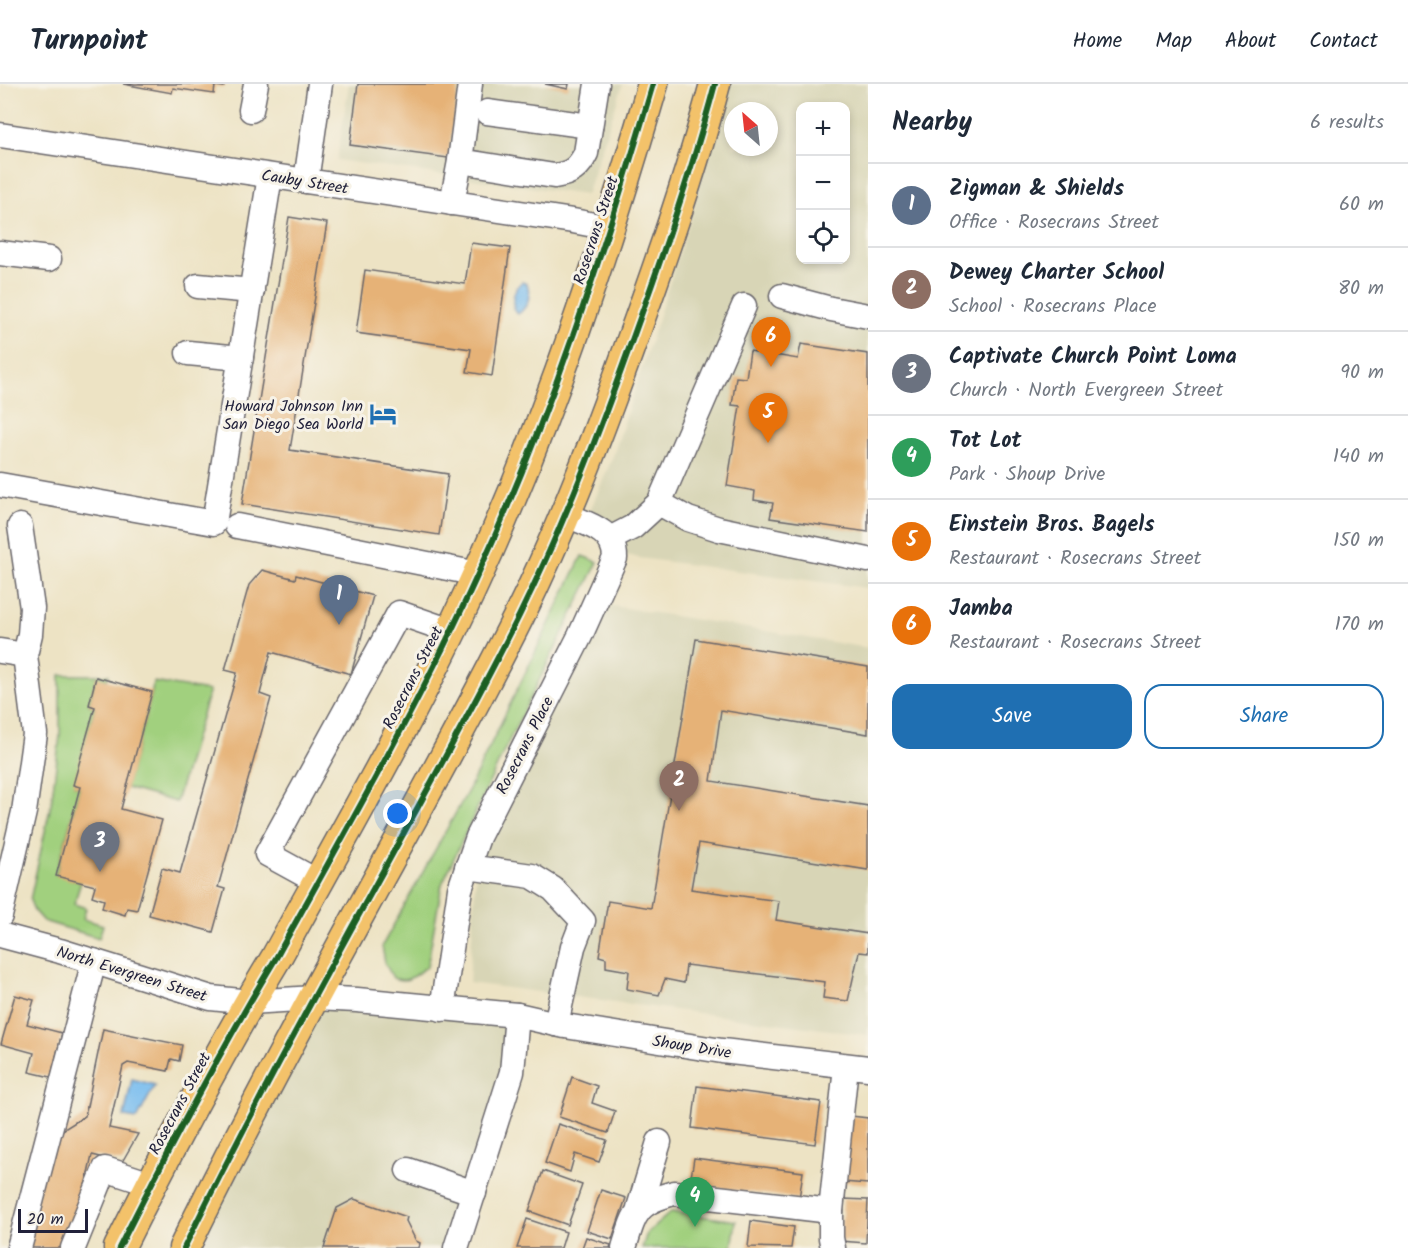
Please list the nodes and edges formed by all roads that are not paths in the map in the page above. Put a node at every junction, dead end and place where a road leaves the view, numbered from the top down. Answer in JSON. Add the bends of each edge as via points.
{"nodes":[{"id":1,"x":256,"y":84,"type":"edge"},
{"id":2,"x":320,"y":84,"type":"edge"},
{"id":3,"x":470,"y":84,"type":"edge"},
{"id":4,"x":597,"y":84,"type":"edge"},
{"id":5,"x":653,"y":84,"type":"edge"},
{"id":6,"x":715,"y":84,"type":"edge"},
{"id":7,"x":251,"y":110,"type":"dead end"},
{"id":8,"x":487,"y":112,"type":"dead end"},
{"id":9,"x":590,"y":126,"type":"junction"},
{"id":10,"x":0,"y":135,"type":"edge"},
{"id":11,"x":460,"y":161,"type":"junction"},
{"id":12,"x":270,"y":176,"type":"junction"},
{"id":13,"x":306,"y":181,"type":"junction"},
{"id":14,"x":452,"y":202,"type":"junction"},
{"id":15,"x":610,"y":228,"type":"junction"},
{"id":16,"x":0,"y":253,"type":"edge"},
{"id":17,"x":49,"y":260,"type":"dead end"},
{"id":18,"x":198,"y":286,"type":"dead end"},
{"id":19,"x":252,"y":291,"type":"junction"},
{"id":20,"x":782,"y":296,"type":"dead end"},
{"id":21,"x":744,"y":306,"type":"dead end"},
{"id":22,"x":868,"y":316,"type":"edge"},
{"id":23,"x":188,"y":353,"type":"dead end"},
{"id":24,"x":241,"y":358,"type":"junction"},
{"id":25,"x":0,"y":485,"type":"edge"},
{"id":26,"x":659,"y":503,"type":"junction"},
{"id":27,"x":566,"y":514,"type":"junction"},
{"id":28,"x":20,"y":526,"type":"dead end"},
{"id":29,"x":237,"y":526,"type":"dead end"},
{"id":30,"x":610,"y":539,"type":"junction"},
{"id":31,"x":868,"y":560,"type":"edge"},
{"id":32,"x":478,"y":574,"type":"junction"},
{"id":33,"x":452,"y":631,"type":"junction"},
{"id":34,"x":0,"y":651,"type":"edge"},
{"id":35,"x":25,"y":655,"type":"junction"},
{"id":36,"x":467,"y":867,"type":"junction"},
{"id":37,"x":318,"y":882,"type":"junction"},
{"id":38,"x":0,"y":916,"type":"edge"},
{"id":39,"x":0,"y":935,"type":"edge"},
{"id":40,"x":94,"y":961,"type":"junction"},
{"id":41,"x":314,"y":998,"type":"junction"},
{"id":42,"x":250,"y":1002,"type":"junction"},
{"id":43,"x":442,"y":1009,"type":"junction"},
{"id":44,"x":517,"y":1015,"type":"junction"},
{"id":45,"x":556,"y":1024,"type":"junction"},
{"id":46,"x":857,"y":1067,"type":"edge"},
{"id":47,"x":659,"y":1142,"type":"dead end"},
{"id":48,"x":408,"y":1170,"type":"dead end"},
{"id":49,"x":151,"y":1184,"type":"junction"},
{"id":50,"x":474,"y":1193,"type":"junction"},
{"id":51,"x":639,"y":1208,"type":"junction"},
{"id":52,"x":831,"y":1211,"type":"junction"},
{"id":53,"x":19,"y":1248,"type":"edge"},
{"id":54,"x":73,"y":1248,"type":"edge"},
{"id":55,"x":119,"y":1248,"type":"edge"},
{"id":56,"x":184,"y":1248,"type":"edge"},
{"id":57,"x":456,"y":1248,"type":"edge"},
{"id":58,"x":624,"y":1248,"type":"edge"},
{"id":59,"x":833,"y":1248,"type":"edge"}],
"edges":[{"from":1,"to":7,"type":"street"},
{"from":2,"to":13,"type":"street"},
{"from":3,"to":11,"type":"street"},
{"from":4,"to":9,"type":"street"},
{"from":5,"to":15,"type":"main road","name":"Rosecrans Street"},
{"from":6,"to":27,"type":"main road","via":[[655,276]]},
{"from":8,"to":9,"type":"street"},
{"from":9,"to":11,"type":"street","via":[[582,162],[565,175]]},
{"from":10,"to":12,"type":"street","name":"Cauby Street"},
{"from":11,"to":14,"type":"street"},
{"from":12,"to":13,"type":"street","name":"Cauby Street"},
{"from":12,"to":19,"type":"street"},
{"from":13,"to":14,"type":"street","name":"Cauby Street"},
{"from":14,"to":15,"type":"street","name":"Cauby Street"},
{"from":15,"to":32,"type":"main road","name":"Rosecrans Street","via":[[549,406]]},
{"from":16,"to":17,"type":"street"},
{"from":18,"to":19,"type":"street"},
{"from":19,"to":24,"type":"street"},
{"from":20,"to":22,"type":"street"},
{"from":21,"to":26,"type":"street"},
{"from":23,"to":24,"type":"street"},
{"from":24,"to":25,"type":"street","via":[[214,523]]},
{"from":26,"to":30,"type":"street","via":[[633,527]]},
{"from":26,"to":31,"type":"street","via":[[688,519],[719,529]]},
{"from":27,"to":30,"type":"street"},
{"from":27,"to":41,"type":"main road","via":[[492,669]]},
{"from":28,"to":35,"type":"street","via":[[32,608]]},
{"from":29,"to":32,"type":"street"},
{"from":30,"to":36,"type":"street","name":"Rosecrans Place","via":[[615,558],[596,603],[477,837]]},
{"from":32,"to":33,"type":"main road","name":"Rosecrans Street"},
{"from":33,"to":37,"type":"main road","name":"Rosecrans Street"},
{"from":33,"to":37,"type":"street","via":[[399,613],[267,854]]},
{"from":34,"to":35,"type":"street"},
{"from":35,"to":38,"type":"street","via":[[35,734],[24,812]]},
{"from":36,"to":43,"type":"street","name":"Rosecrans Place","via":[[460,889]]},
{"from":36,"to":45,"type":"street","via":[[532,876],[553,889],[583,921],[573,947]]},
{"from":37,"to":42,"type":"main road","name":"Rosecrans Street"},
{"from":39,"to":40,"type":"street","name":"North Evergreen Street"},
{"from":40,"to":42,"type":"street","name":"North Evergreen Street","via":[[211,998]]},
{"from":40,"to":53,"type":"street"},
{"from":41,"to":42,"type":"street","name":"North Evergreen Street"},
{"from":41,"to":43,"type":"street","name":"North Evergreen Street"},
{"from":41,"to":56,"type":"main road"},
{"from":42,"to":49,"type":"main road","name":"Rosecrans Street"},
{"from":43,"to":44,"type":"street","name":"North Evergreen Street"},
{"from":44,"to":45,"type":"street","name":"Shoup Drive"},
{"from":44,"to":50,"type":"street","via":[[512,1072]]},
{"from":45,"to":46,"type":"street","name":"Shoup Drive","via":[[722,1051]]},
{"from":46,"to":52,"type":"street"},
{"from":47,"to":51,"type":"street"},
{"from":48,"to":50,"type":"street"},
{"from":49,"to":54,"type":"street","via":[[105,1169]]},
{"from":49,"to":55,"type":"main road","name":"Rosecrans Street"},
{"from":50,"to":57,"type":"street"},
{"from":51,"to":52,"type":"street","via":[[674,1192]]},
{"from":51,"to":58,"type":"street"},
{"from":52,"to":59,"type":"street"}]}
